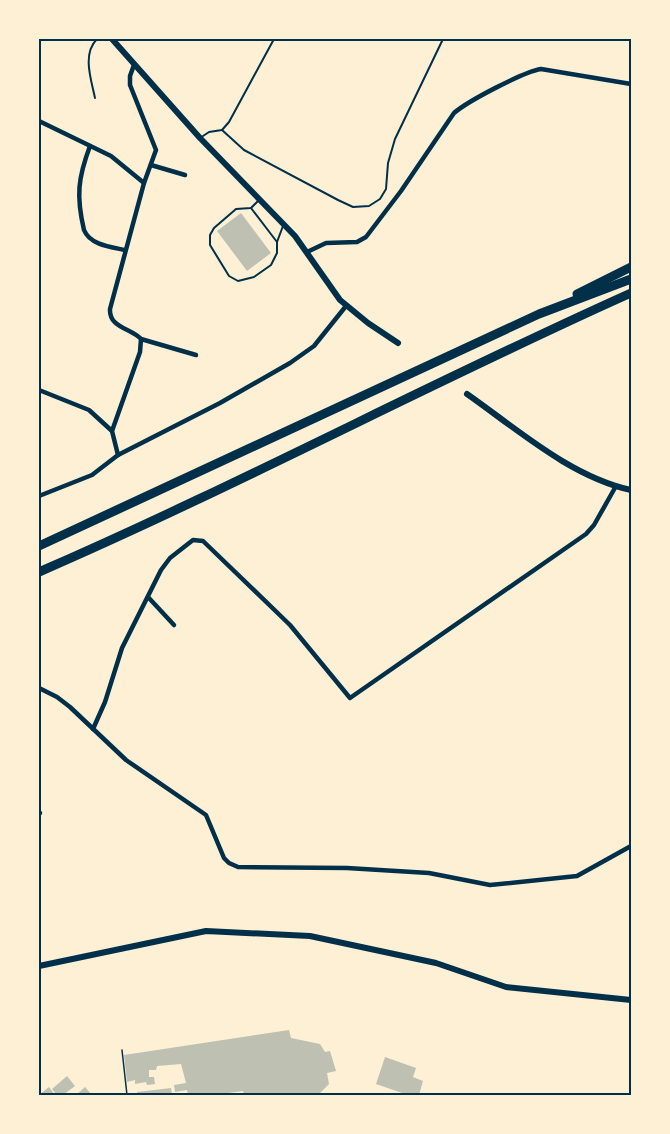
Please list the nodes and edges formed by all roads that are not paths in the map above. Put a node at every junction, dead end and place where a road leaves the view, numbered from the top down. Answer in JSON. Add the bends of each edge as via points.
{"nodes":[{"id":1,"x":97,"y":39,"type":"edge"},
{"id":2,"x":112,"y":39,"type":"edge"},
{"id":3,"x":274,"y":39,"type":"edge"},
{"id":4,"x":443,"y":39,"type":"edge"},
{"id":5,"x":134,"y":65,"type":"junction"},
{"id":6,"x":631,"y":84,"type":"edge"},
{"id":7,"x":95,"y":98,"type":"dead end"},
{"id":8,"x":39,"y":121,"type":"edge"},
{"id":9,"x":222,"y":130,"type":"junction"},
{"id":10,"x":200,"y":138,"type":"junction"},
{"id":11,"x":90,"y":146,"type":"junction"},
{"id":12,"x":151,"y":165,"type":"junction"},
{"id":13,"x":185,"y":175,"type":"dead end"},
{"id":14,"x":144,"y":183,"type":"junction"},
{"id":15,"x":260,"y":199,"type":"junction"},
{"id":16,"x":251,"y":208,"type":"junction"},
{"id":17,"x":284,"y":224,"type":"junction"},
{"id":18,"x":277,"y":243,"type":"junction"},
{"id":19,"x":125,"y":250,"type":"junction"},
{"id":20,"x":307,"y":252,"type":"junction"},
{"id":21,"x":631,"y":267,"type":"edge"},
{"id":22,"x":631,"y":279,"type":"edge"},
{"id":23,"x":631,"y":293,"type":"edge"},
{"id":24,"x":346,"y":306,"type":"junction"},
{"id":25,"x":539,"y":314,"type":"junction"},
{"id":26,"x":141,"y":339,"type":"junction"},
{"id":27,"x":398,"y":343,"type":"dead end"},
{"id":28,"x":196,"y":355,"type":"dead end"},
{"id":29,"x":39,"y":390,"type":"edge"},
{"id":30,"x":467,"y":394,"type":"dead end"},
{"id":31,"x":112,"y":431,"type":"junction"},
{"id":32,"x":118,"y":455,"type":"junction"},
{"id":33,"x":616,"y":486,"type":"junction"},
{"id":34,"x":631,"y":490,"type":"edge"},
{"id":35,"x":39,"y":496,"type":"edge"},
{"id":36,"x":39,"y":546,"type":"edge"},
{"id":37,"x":39,"y":572,"type":"edge"},
{"id":38,"x":148,"y":597,"type":"junction"},
{"id":39,"x":174,"y":625,"type":"dead end"},
{"id":40,"x":39,"y":688,"type":"edge"},
{"id":41,"x":93,"y":729,"type":"junction"},
{"id":42,"x":631,"y":846,"type":"edge"},
{"id":43,"x":39,"y":966,"type":"edge"},
{"id":44,"x":631,"y":1000,"type":"edge"}],
"edges":[{"from":1,"to":7,"type":"lane","via":[[89,48]]},
{"from":2,"to":5,"type":"street"},
{"from":3,"to":9,"type":"lane"},
{"from":4,"to":9,"type":"lane","via":[[395,139],[386,189],[369,206],[353,207],[338,200],[244,150]]},
{"from":5,"to":10,"type":"street"},
{"from":5,"to":12,"type":"street","via":[[130,85],[155,144]]},
{"from":6,"to":20,"type":"street","via":[[541,69],[466,104],[454,113],[366,237],[357,242],[326,243]]},
{"from":8,"to":11,"type":"street"},
{"from":9,"to":10,"type":"lane"},
{"from":10,"to":15,"type":"street"},
{"from":11,"to":14,"type":"street","via":[[117,160]]},
{"from":11,"to":19,"type":"street","via":[[78,195],[84,230],[92,240]]},
{"from":12,"to":13,"type":"street"},
{"from":12,"to":14,"type":"street"},
{"from":14,"to":19,"type":"street"},
{"from":15,"to":16,"type":"lane"},
{"from":15,"to":17,"type":"street"},
{"from":16,"to":18,"type":"lane"},
{"from":16,"to":18,"type":"lane","via":[[236,209],[210,235],[210,245],[229,276],[237,281],[254,277],[271,265]]},
{"from":17,"to":18,"type":"lane"},
{"from":17,"to":20,"type":"street"},
{"from":19,"to":26,"type":"street","via":[[110,316]]},
{"from":20,"to":24,"type":"street"},
{"from":21,"to":25,"type":"highway"},
{"from":22,"to":25,"type":"highway"},
{"from":23,"to":37,"type":"highway"},
{"from":24,"to":27,"type":"street"},
{"from":24,"to":32,"type":"street","via":[[314,346],[290,363]]},
{"from":25,"to":36,"type":"highway"},
{"from":26,"to":28,"type":"street"},
{"from":26,"to":31,"type":"street"},
{"from":29,"to":31,"type":"street","via":[[89,410]]},
{"from":30,"to":33,"type":"street","via":[[577,469]]},
{"from":31,"to":32,"type":"street"},
{"from":32,"to":35,"type":"street","via":[[92,475]]},
{"from":33,"to":34,"type":"street"},
{"from":33,"to":38,"type":"street","via":[[586,534],[350,698],[290,626],[203,541],[193,540],[170,558]]},
{"from":38,"to":39,"type":"street"},
{"from":38,"to":41,"type":"street","via":[[122,648]]},
{"from":40,"to":41,"type":"street","via":[[62,700]]},
{"from":41,"to":42,"type":"street","via":[[126,760],[206,815],[224,858],[238,867],[429,873],[490,885],[577,876]]},
{"from":43,"to":44,"type":"street","via":[[206,931],[310,936],[436,963],[506,987]]}]}
